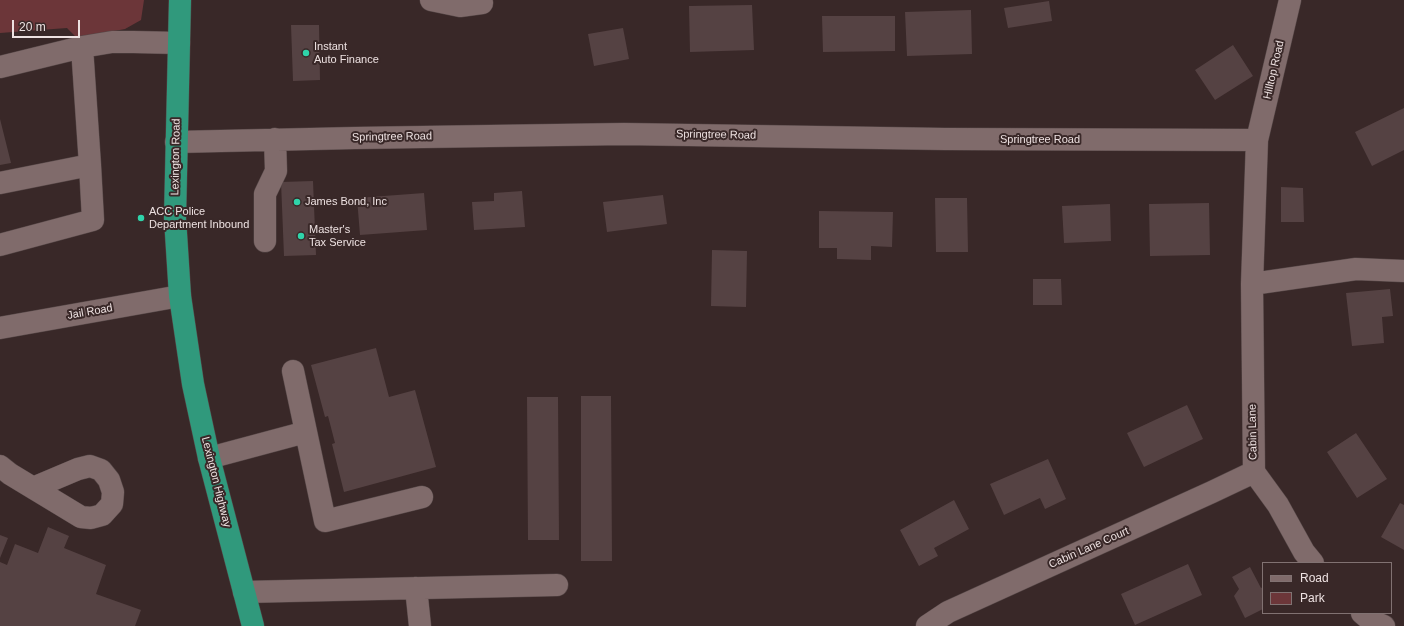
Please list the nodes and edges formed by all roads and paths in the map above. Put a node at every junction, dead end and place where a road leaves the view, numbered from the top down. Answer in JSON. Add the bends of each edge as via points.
{"nodes":[{"id":1,"x":180,"y":0,"type":"edge"},
{"id":2,"x":431,"y":0,"type":"edge"},
{"id":3,"x":1290,"y":0,"type":"edge"},
{"id":4,"x":482,"y":3,"type":"dead end"},
{"id":5,"x":179,"y":43,"type":"junction"},
{"id":6,"x":82,"y":47,"type":"junction"},
{"id":7,"x":0,"y":67,"type":"edge"},
{"id":8,"x":276,"y":139,"type":"junction"},
{"id":9,"x":1257,"y":140,"type":"junction"},
{"id":10,"x":176,"y":142,"type":"junction"},
{"id":11,"x":90,"y":165,"type":"junction"},
{"id":12,"x":0,"y":183,"type":"edge"},
{"id":13,"x":265,"y":241,"type":"dead end"},
{"id":14,"x":0,"y":244,"type":"edge"},
{"id":15,"x":1404,"y":271,"type":"edge"},
{"id":16,"x":1252,"y":284,"type":"junction"},
{"id":17,"x":180,"y":296,"type":"junction"},
{"id":18,"x":0,"y":328,"type":"edge"},
{"id":19,"x":186,"y":337,"type":"joint"},
{"id":20,"x":293,"y":371,"type":"dead end"},
{"id":21,"x":306,"y":432,"type":"junction"},
{"id":22,"x":209,"y":458,"type":"junction"},
{"id":23,"x":0,"y":466,"type":"edge"},
{"id":24,"x":1254,"y":472,"type":"junction"},
{"id":25,"x":33,"y":488,"type":"dead end"},
{"id":26,"x":422,"y":497,"type":"dead end"},
{"id":27,"x":1312,"y":562,"type":"edge"},
{"id":28,"x":557,"y":585,"type":"dead end"},
{"id":29,"x":416,"y":588,"type":"junction"},
{"id":30,"x":244,"y":592,"type":"junction"},
{"id":31,"x":1363,"y":614,"type":"edge"},
{"id":32,"x":253,"y":626,"type":"edge"},
{"id":33,"x":420,"y":626,"type":"edge"},
{"id":34,"x":927,"y":626,"type":"edge"},
{"id":35,"x":1384,"y":626,"type":"edge"}],
"edges":[{"from":1,"to":5,"type":"highway","name":"Lexington Road"},
{"from":2,"to":4,"type":"street","via":[[460,6]]},
{"from":3,"to":9,"type":"street","name":"Hilltop Road"},
{"from":5,"to":6,"type":"street","via":[[112,42]]},
{"from":5,"to":10,"type":"highway","name":"Lexington Road"},
{"from":6,"to":7,"type":"street"},
{"from":6,"to":11,"type":"street"},
{"from":8,"to":9,"type":"street","name":"Springtree Road","via":[[624,134],[945,140]]},
{"from":8,"to":10,"type":"street","name":"Springtree Road"},
{"from":8,"to":13,"type":"street","via":[[276,171],[265,194]]},
{"from":9,"to":16,"type":"street","name":"Cabin Lane"},
{"from":10,"to":17,"type":"highway","name":"Lexington Road","via":[[175,218]]},
{"from":11,"to":12,"type":"street"},
{"from":11,"to":14,"type":"street","via":[[93,220]]},
{"from":15,"to":16,"type":"street","via":[[1356,269]]},
{"from":16,"to":24,"type":"street","name":"Cabin Lane"},
{"from":17,"to":18,"type":"street","name":"Jail Road"},
{"from":17,"to":19,"type":"highway","name":"Lexington Road"},
{"from":19,"to":22,"type":"highway","name":"Lexington Highway"},
{"from":20,"to":21,"type":"street"},
{"from":21,"to":22,"type":"street"},
{"from":21,"to":26,"type":"street","via":[[325,521]]},
{"from":22,"to":30,"type":"highway","name":"Lexington Highway"},
{"from":23,"to":25,"type":"street"},
{"from":24,"to":27,"type":"street","name":"Cabin Lane","via":[[1278,505]]},
{"from":24,"to":34,"type":"street","name":"Cabin Lane Court","via":[[948,612]]},
{"from":28,"to":29,"type":"street"},
{"from":29,"to":30,"type":"street"},
{"from":29,"to":33,"type":"street"},
{"from":30,"to":32,"type":"highway","name":"Lexington Highway"},
{"from":31,"to":35,"type":"street"}]}
